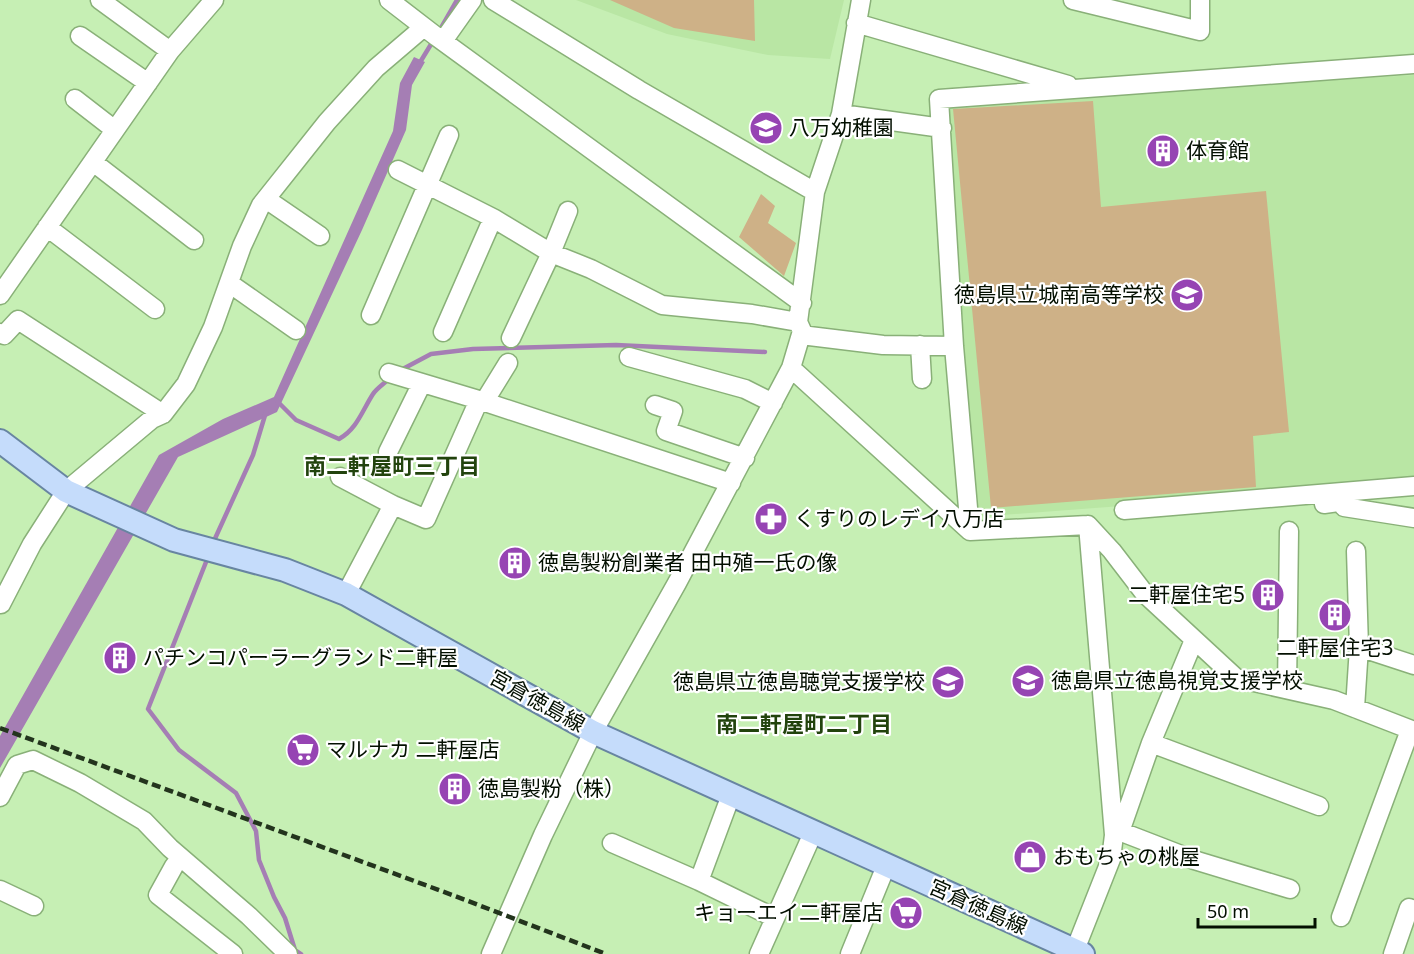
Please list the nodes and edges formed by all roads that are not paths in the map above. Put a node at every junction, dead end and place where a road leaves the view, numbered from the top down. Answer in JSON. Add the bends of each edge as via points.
{"nodes":[{"id":1,"x":100,"y":0,"type":"edge"},
{"id":2,"x":214,"y":0,"type":"edge"},
{"id":3,"x":389,"y":0,"type":"edge"},
{"id":4,"x":472,"y":0,"type":"edge"},
{"id":5,"x":493,"y":0,"type":"edge"},
{"id":6,"x":861,"y":0,"type":"edge"},
{"id":7,"x":1073,"y":0,"type":"edge"},
{"id":8,"x":1200,"y":0,"type":"edge"},
{"id":9,"x":856,"y":23,"type":"junction"},
{"id":10,"x":424,"y":27,"type":"junction"},
{"id":11,"x":80,"y":36,"type":"dead end"},
{"id":12,"x":443,"y":41,"type":"junction"},
{"id":13,"x":170,"y":51,"type":"junction"},
{"id":14,"x":1414,"y":64,"type":"edge"},
{"id":15,"x":148,"y":83,"type":"junction"},
{"id":16,"x":1078,"y":88,"type":"junction"},
{"id":17,"x":75,"y":99,"type":"dead end"},
{"id":18,"x":841,"y":114,"type":"junction"},
{"id":19,"x":942,"y":128,"type":"junction"},
{"id":20,"x":115,"y":130,"type":"junction"},
{"id":21,"x":449,"y":135,"type":"dead end"},
{"id":22,"x":93,"y":162,"type":"junction"},
{"id":23,"x":398,"y":170,"type":"dead end"},
{"id":24,"x":427,"y":184,"type":"junction"},
{"id":25,"x":815,"y":192,"type":"junction"},
{"id":26,"x":266,"y":199,"type":"junction"},
{"id":27,"x":568,"y":211,"type":"dead end"},
{"id":28,"x":493,"y":218,"type":"junction"},
{"id":29,"x":47,"y":226,"type":"junction"},
{"id":30,"x":320,"y":236,"type":"dead end"},
{"id":31,"x":194,"y":240,"type":"dead end"},
{"id":32,"x":551,"y":253,"type":"junction"},
{"id":33,"x":229,"y":283,"type":"junction"},
{"id":34,"x":0,"y":296,"type":"edge"},
{"id":35,"x":802,"y":303,"type":"junction"},
{"id":36,"x":155,"y":309,"type":"dead end"},
{"id":37,"x":371,"y":315,"type":"dead end"},
{"id":38,"x":800,"y":328,"type":"junction"},
{"id":39,"x":296,"y":330,"type":"dead end"},
{"id":40,"x":443,"y":332,"type":"dead end"},
{"id":41,"x":0,"y":333,"type":"edge"},
{"id":42,"x":512,"y":338,"type":"dead end"},
{"id":43,"x":920,"y":345,"type":"junction"},
{"id":44,"x":954,"y":346,"type":"junction"},
{"id":45,"x":628,"y":357,"type":"dead end"},
{"id":46,"x":508,"y":363,"type":"dead end"},
{"id":47,"x":791,"y":368,"type":"junction"},
{"id":48,"x":389,"y":373,"type":"dead end"},
{"id":49,"x":922,"y":379,"type":"dead end"},
{"id":50,"x":422,"y":383,"type":"junction"},
{"id":51,"x":481,"y":401,"type":"junction"},
{"id":52,"x":773,"y":403,"type":"junction"},
{"id":53,"x":655,"y":405,"type":"dead end"},
{"id":54,"x":163,"y":414,"type":"junction"},
{"id":55,"x":666,"y":430,"type":"junction"},
{"id":56,"x":0,"y":441,"type":"edge"},
{"id":57,"x":388,"y":452,"type":"dead end"},
{"id":58,"x":654,"y":458,"type":"junction"},
{"id":59,"x":745,"y":458,"type":"junction"},
{"id":60,"x":340,"y":477,"type":"dead end"},
{"id":61,"x":731,"y":483,"type":"junction"},
{"id":62,"x":1414,"y":486,"type":"edge"},
{"id":63,"x":66,"y":491,"type":"junction"},
{"id":64,"x":1311,"y":495,"type":"junction"},
{"id":65,"x":393,"y":505,"type":"junction"},
{"id":66,"x":1124,"y":510,"type":"dead end"},
{"id":67,"x":1414,"y":518,"type":"edge"},
{"id":68,"x":1088,"y":525,"type":"junction"},
{"id":69,"x":970,"y":531,"type":"junction"},
{"id":70,"x":1289,"y":531,"type":"dead end"},
{"id":71,"x":1356,"y":551,"type":"dead end"},
{"id":72,"x":346,"y":594,"type":"junction"},
{"id":73,"x":0,"y":604,"type":"edge"},
{"id":74,"x":1194,"y":640,"type":"junction"},
{"id":75,"x":1359,"y":647,"type":"junction"},
{"id":76,"x":1414,"y":665,"type":"edge"},
{"id":77,"x":1287,"y":689,"type":"junction"},
{"id":78,"x":1355,"y":708,"type":"junction"},
{"id":79,"x":1412,"y":730,"type":"edge"},
{"id":80,"x":593,"y":732,"type":"junction"},
{"id":81,"x":1150,"y":743,"type":"junction"},
{"id":82,"x":731,"y":795,"type":"junction"},
{"id":83,"x":0,"y":797,"type":"edge"},
{"id":84,"x":1319,"y":806,"type":"dead end"},
{"id":85,"x":813,"y":832,"type":"junction"},
{"id":86,"x":1117,"y":833,"type":"junction"},
{"id":87,"x":612,"y":843,"type":"dead end"},
{"id":88,"x":174,"y":866,"type":"dead end"},
{"id":89,"x":886,"y":866,"type":"junction"},
{"id":90,"x":699,"y":881,"type":"junction"},
{"id":91,"x":1290,"y":889,"type":"dead end"},
{"id":92,"x":0,"y":890,"type":"edge"},
{"id":93,"x":34,"y":906,"type":"dead end"},
{"id":94,"x":1414,"y":910,"type":"edge"},
{"id":95,"x":1341,"y":917,"type":"dead end"},
{"id":96,"x":775,"y":918,"type":"junction"},
{"id":97,"x":1079,"y":952,"type":"edge"},
{"id":98,"x":233,"y":954,"type":"edge"},
{"id":99,"x":288,"y":954,"type":"edge"},
{"id":100,"x":491,"y":954,"type":"edge"},
{"id":101,"x":759,"y":954,"type":"edge"},
{"id":102,"x":850,"y":954,"type":"edge"},
{"id":103,"x":1394,"y":954,"type":"edge"}],
"edges":[{"from":1,"to":13,"type":"street"},
{"from":2,"to":13,"type":"street"},
{"from":3,"to":10,"type":"street"},
{"from":4,"to":12,"type":"street"},
{"from":5,"to":25,"type":"street"},
{"from":6,"to":9,"type":"street"},
{"from":7,"to":8,"type":"street","via":[[1200,31]]},
{"from":9,"to":16,"type":"street"},
{"from":9,"to":18,"type":"street"},
{"from":10,"to":12,"type":"street"},
{"from":10,"to":26,"type":"street","via":[[376,68]]},
{"from":11,"to":15,"type":"street"},
{"from":12,"to":35,"type":"street"},
{"from":13,"to":15,"type":"street"},
{"from":14,"to":16,"type":"street"},
{"from":15,"to":20,"type":"street"},
{"from":16,"to":19,"type":"street","via":[[939,99]]},
{"from":17,"to":20,"type":"street"},
{"from":18,"to":19,"type":"street"},
{"from":18,"to":25,"type":"street"},
{"from":19,"to":44,"type":"street"},
{"from":20,"to":22,"type":"street"},
{"from":21,"to":24,"type":"street"},
{"from":22,"to":29,"type":"street"},
{"from":22,"to":31,"type":"street"},
{"from":23,"to":24,"type":"street"},
{"from":24,"to":28,"type":"street"},
{"from":24,"to":37,"type":"street"},
{"from":25,"to":35,"type":"street"},
{"from":26,"to":30,"type":"street"},
{"from":26,"to":33,"type":"street","via":[[242,246]]},
{"from":27,"to":32,"type":"street"},
{"from":28,"to":32,"type":"street"},
{"from":28,"to":40,"type":"street"},
{"from":29,"to":34,"type":"street"},
{"from":29,"to":36,"type":"street"},
{"from":32,"to":38,"type":"street","via":[[662,305],[752,314]]},
{"from":32,"to":42,"type":"street"},
{"from":33,"to":39,"type":"street"},
{"from":33,"to":54,"type":"street","via":[[186,384]]},
{"from":35,"to":38,"type":"street"},
{"from":38,"to":43,"type":"street","via":[[883,345]]},
{"from":38,"to":47,"type":"street"},
{"from":41,"to":54,"type":"street","via":[[4,335],[18,320]]},
{"from":43,"to":44,"type":"street"},
{"from":43,"to":49,"type":"street"},
{"from":44,"to":69,"type":"street"},
{"from":45,"to":52,"type":"street","via":[[745,389]]},
{"from":46,"to":51,"type":"street"},
{"from":47,"to":52,"type":"street"},
{"from":47,"to":69,"type":"street"},
{"from":48,"to":50,"type":"street"},
{"from":50,"to":51,"type":"street"},
{"from":50,"to":57,"type":"street"},
{"from":51,"to":58,"type":"street"},
{"from":51,"to":65,"type":"street","via":[[426,519]]},
{"from":52,"to":59,"type":"street"},
{"from":53,"to":55,"type":"street","via":[[673,411]]},
{"from":54,"to":63,"type":"street"},
{"from":55,"to":58,"type":"street"},
{"from":55,"to":59,"type":"street"},
{"from":56,"to":63,"type":"main road","name":"宮倉徳島線"},
{"from":58,"to":61,"type":"street"},
{"from":59,"to":61,"type":"street"},
{"from":60,"to":65,"type":"street"},
{"from":61,"to":80,"type":"street"},
{"from":62,"to":64,"type":"street"},
{"from":63,"to":72,"type":"main road","name":"宮倉徳島線","via":[[174,540],[285,570]]},
{"from":63,"to":73,"type":"street"},
{"from":64,"to":66,"type":"street"},
{"from":64,"to":67,"type":"street","via":[[1311,505],[1345,501],[1344,507]]},
{"from":65,"to":72,"type":"street"},
{"from":68,"to":69,"type":"street"},
{"from":68,"to":74,"type":"street","via":[[1145,594]]},
{"from":68,"to":86,"type":"street"},
{"from":70,"to":77,"type":"street"},
{"from":71,"to":75,"type":"street"},
{"from":72,"to":80,"type":"main road","name":"宮倉徳島線"},
{"from":74,"to":77,"type":"street","via":[[1236,678]]},
{"from":74,"to":81,"type":"street"},
{"from":75,"to":76,"type":"street"},
{"from":75,"to":78,"type":"street"},
{"from":77,"to":78,"type":"street"},
{"from":78,"to":79,"type":"street"},
{"from":79,"to":95,"type":"street"},
{"from":80,"to":82,"type":"main road","name":"宮倉徳島線"},
{"from":80,"to":100,"type":"street"},
{"from":81,"to":84,"type":"street"},
{"from":81,"to":86,"type":"street"},
{"from":82,"to":85,"type":"main road","name":"宮倉徳島線"},
{"from":82,"to":90,"type":"street"},
{"from":83,"to":99,"type":"street","via":[[17,765],[33,760],[80,783],[144,821]]},
{"from":85,"to":89,"type":"main road","name":"宮倉徳島線"},
{"from":85,"to":96,"type":"street"},
{"from":86,"to":91,"type":"street"},
{"from":86,"to":97,"type":"street"},
{"from":87,"to":90,"type":"street"},
{"from":88,"to":98,"type":"street","via":[[158,895]]},
{"from":89,"to":97,"type":"main road","name":"宮倉徳島線"},
{"from":89,"to":102,"type":"street"},
{"from":90,"to":96,"type":"street"},
{"from":92,"to":93,"type":"street"},
{"from":94,"to":103,"type":"street","via":[[1409,908]]},
{"from":96,"to":101,"type":"street"}]}
